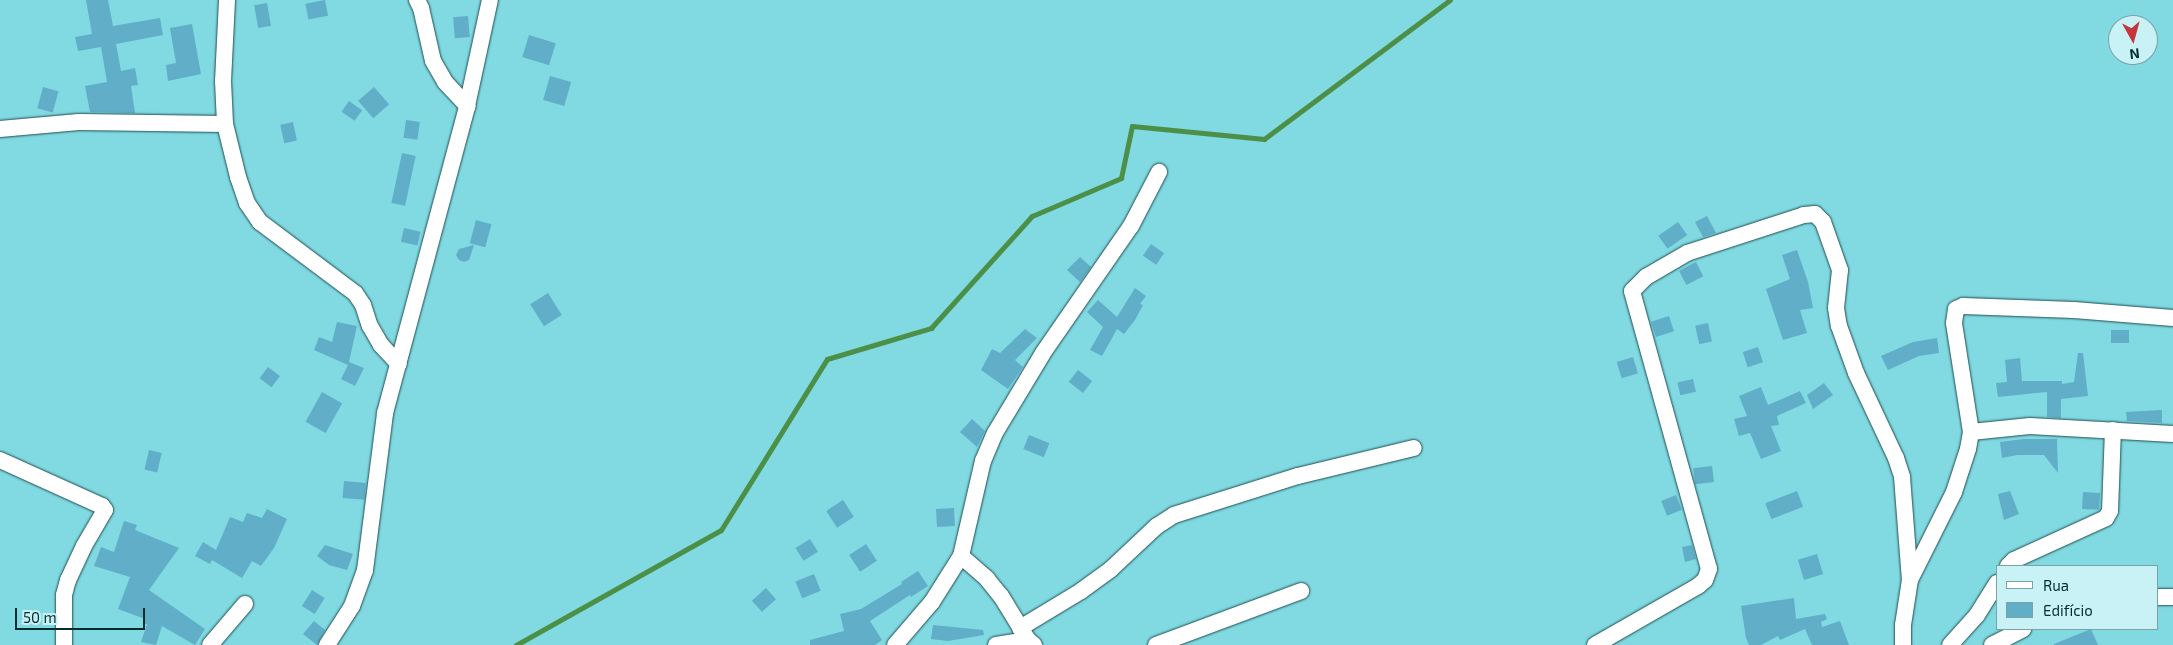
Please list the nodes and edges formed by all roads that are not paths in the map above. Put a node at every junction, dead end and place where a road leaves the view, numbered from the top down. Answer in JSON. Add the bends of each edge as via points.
{"nodes":[{"id":1,"x":227,"y":0,"type":"edge"},
{"id":2,"x":417,"y":0,"type":"edge"},
{"id":3,"x":490,"y":0,"type":"edge"},
{"id":4,"x":467,"y":106,"type":"junction"},
{"id":5,"x":225,"y":124,"type":"junction"},
{"id":6,"x":0,"y":129,"type":"edge"},
{"id":7,"x":1158,"y":172,"type":"dead end"},
{"id":8,"x":2173,"y":318,"type":"edge"},
{"id":9,"x":399,"y":364,"type":"junction"},
{"id":10,"x":2113,"y":430,"type":"junction"},
{"id":11,"x":1970,"y":432,"type":"junction"},
{"id":12,"x":2173,"y":434,"type":"edge"},
{"id":13,"x":1414,"y":448,"type":"dead end"},
{"id":14,"x":0,"y":460,"type":"edge"},
{"id":15,"x":961,"y":556,"type":"junction"},
{"id":16,"x":2009,"y":565,"type":"edge"},
{"id":17,"x":1910,"y":580,"type":"junction"},
{"id":18,"x":1996,"y":585,"type":"edge"},
{"id":19,"x":1301,"y":591,"type":"dead end"},
{"id":20,"x":2173,"y":597,"type":"edge"},
{"id":21,"x":2158,"y":598,"type":"edge"},
{"id":22,"x":245,"y":604,"type":"dead end"},
{"id":23,"x":2021,"y":630,"type":"edge"},
{"id":24,"x":1027,"y":638,"type":"edge"},
{"id":25,"x":64,"y":645,"type":"edge"},
{"id":26,"x":210,"y":645,"type":"edge"},
{"id":27,"x":327,"y":645,"type":"edge"},
{"id":28,"x":895,"y":645,"type":"edge"},
{"id":29,"x":996,"y":645,"type":"edge"},
{"id":30,"x":1156,"y":645,"type":"edge"},
{"id":31,"x":1595,"y":645,"type":"edge"},
{"id":32,"x":1903,"y":645,"type":"edge"},
{"id":33,"x":1950,"y":645,"type":"edge"},
{"id":34,"x":1992,"y":645,"type":"edge"}],
"edges":[{"from":1,"to":5,"type":"street","via":[[223,74]]},
{"from":2,"to":4,"type":"street","via":[[433,61]]},
{"from":3,"to":4,"type":"street"},
{"from":4,"to":9,"type":"street"},
{"from":5,"to":6,"type":"street","via":[[79,122]]},
{"from":5,"to":9,"type":"street","via":[[247,203],[260,222],[355,293],[381,345]]},
{"from":7,"to":15,"type":"street","via":[[1131,226],[1043,353],[995,433],[982,460]]},
{"from":8,"to":11,"type":"street","via":[[2074,310],[1963,306],[1956,309],[1954,323]]},
{"from":9,"to":27,"type":"street","via":[[380,442],[365,570],[352,606]]},
{"from":10,"to":11,"type":"street","via":[[2030,426]]},
{"from":10,"to":12,"type":"street"},
{"from":10,"to":16,"type":"street","via":[[2110,511],[2106,518]]},
{"from":11,"to":17,"type":"street","via":[[1954,492]]},
{"from":13,"to":24,"type":"street","via":[[1298,476],[1174,515]]},
{"from":14,"to":25,"type":"street","via":[[105,510],[68,580],[64,595]]},
{"from":15,"to":24,"type":"street","via":[[1001,596]]},
{"from":15,"to":28,"type":"street","via":[[932,602]]},
{"from":17,"to":31,"type":"street","via":[[1902,477],[1839,326],[1836,308],[1840,270],[1823,222],[1815,214],[1804,215],[1687,253],[1646,278],[1632,291],[1709,569],[1705,580],[1698,586]]},
{"from":17,"to":32,"type":"street"},
{"from":18,"to":33,"type":"street","via":[[1977,615]]},
{"from":19,"to":30,"type":"street"},
{"from":20,"to":21,"type":"street"},
{"from":22,"to":26,"type":"street"},
{"from":23,"to":34,"type":"street"},
{"from":24,"to":29,"type":"street"}]}
